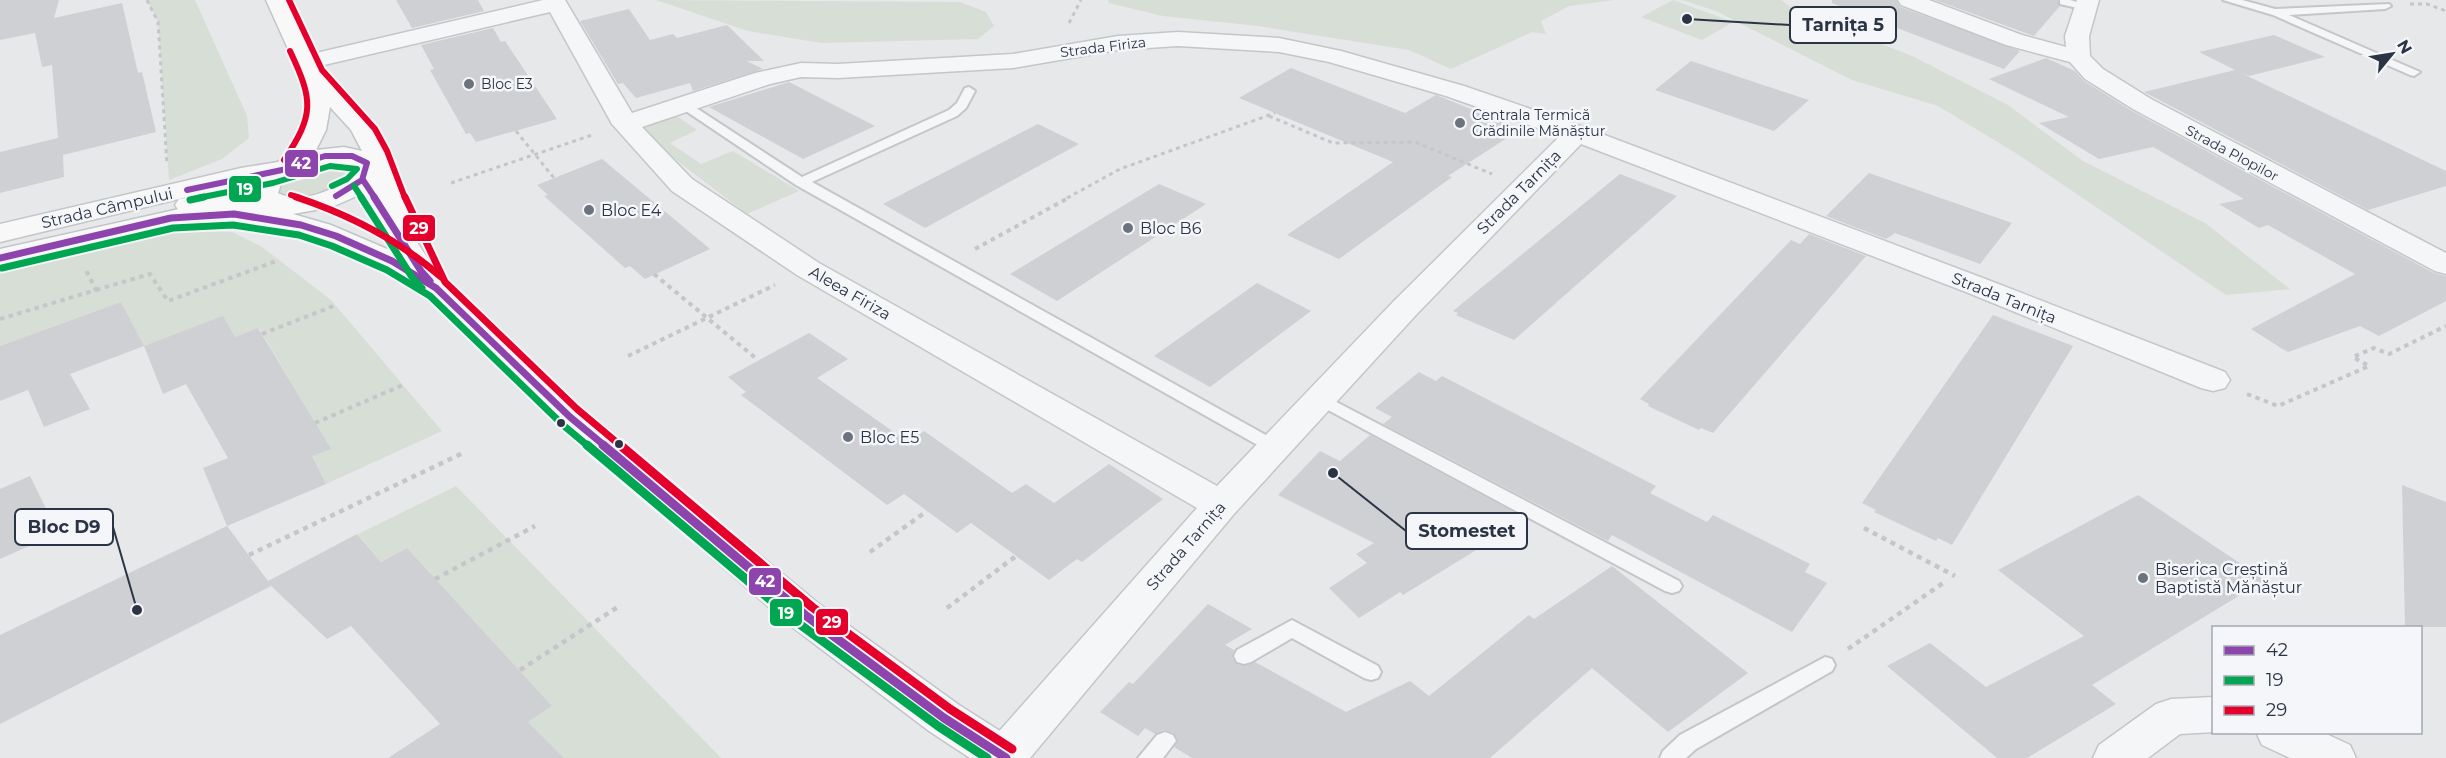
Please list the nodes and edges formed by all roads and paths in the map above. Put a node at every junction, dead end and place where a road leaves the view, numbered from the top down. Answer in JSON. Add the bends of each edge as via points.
{"nodes":[{"id":1,"x":147,"y":0,"type":"edge"},
{"id":2,"x":277,"y":0,"type":"edge"},
{"id":3,"x":1909,"y":0,"type":"edge"},
{"id":4,"x":2229,"y":0,"type":"edge"},
{"id":5,"x":555,"y":2,"type":"edge"},
{"id":6,"x":2080,"y":3,"type":"edge"},
{"id":7,"x":2385,"y":6,"type":"joint"},
{"id":8,"x":2446,"y":11,"type":"edge"},
{"id":9,"x":2275,"y":12,"type":"junction"},
{"id":10,"x":2078,"y":57,"type":"junction"},
{"id":11,"x":2414,"y":72,"type":"dead end"},
{"id":12,"x":313,"y":76,"type":"junction"},
{"id":13,"x":969,"y":91,"type":"dead end"},
{"id":14,"x":683,"y":105,"type":"junction"},
{"id":15,"x":1275,"y":113,"type":"dead end"},
{"id":16,"x":1268,"y":115,"type":"junction"},
{"id":17,"x":625,"y":124,"type":"junction"},
{"id":18,"x":516,"y":131,"type":"dead end"},
{"id":19,"x":1577,"y":134,"type":"junction"},
{"id":20,"x":534,"y":155,"type":"junction"},
{"id":21,"x":288,"y":168,"type":"junction"},
{"id":22,"x":360,"y":169,"type":"junction"},
{"id":23,"x":168,"y":172,"type":"dead end"},
{"id":24,"x":554,"y":178,"type":"dead end"},
{"id":25,"x":801,"y":182,"type":"junction"},
{"id":26,"x":451,"y":183,"type":"dead end"},
{"id":27,"x":1524,"y":187,"type":"junction"},
{"id":28,"x":282,"y":204,"type":"junction"},
{"id":29,"x":0,"y":233,"type":"edge"},
{"id":30,"x":0,"y":250,"type":"edge"},
{"id":31,"x":0,"y":258,"type":"edge"},
{"id":32,"x":279,"y":260,"type":"dead end"},
{"id":33,"x":2442,"y":260,"type":"edge"},
{"id":34,"x":82,"y":261,"type":"dead end"},
{"id":35,"x":949,"y":264,"type":"junction"},
{"id":36,"x":808,"y":269,"type":"junction"},
{"id":37,"x":654,"y":274,"type":"dead end"},
{"id":38,"x":428,"y":279,"type":"junction"},
{"id":39,"x":96,"y":290,"type":"junction"},
{"id":40,"x":336,"y":305,"type":"dead end"},
{"id":41,"x":706,"y":318,"type":"junction"},
{"id":42,"x":0,"y":319,"type":"edge"},
{"id":43,"x":2446,"y":326,"type":"edge"},
{"id":44,"x":262,"y":334,"type":"dead end"},
{"id":45,"x":628,"y":356,"type":"dead end"},
{"id":46,"x":758,"y":360,"type":"dead end"},
{"id":47,"x":2213,"y":380,"type":"dead end"},
{"id":48,"x":403,"y":385,"type":"dead end"},
{"id":49,"x":1321,"y":399,"type":"junction"},
{"id":50,"x":2278,"y":406,"type":"dead end"},
{"id":51,"x":315,"y":423,"type":"dead end"},
{"id":52,"x":1276,"y":448,"type":"junction"},
{"id":53,"x":463,"y":453,"type":"dead end"},
{"id":54,"x":1221,"y":505,"type":"junction"},
{"id":55,"x":927,"y":511,"type":"dead end"},
{"id":56,"x":535,"y":525,"type":"dead end"},
{"id":57,"x":1864,"y":528,"type":"dead end"},
{"id":58,"x":870,"y":552,"type":"dead end"},
{"id":59,"x":249,"y":555,"type":"dead end"},
{"id":60,"x":1016,"y":556,"type":"dead end"},
{"id":61,"x":1955,"y":576,"type":"dead end"},
{"id":62,"x":435,"y":579,"type":"dead end"},
{"id":63,"x":1946,"y":580,"type":"dead end"},
{"id":64,"x":1672,"y":586,"type":"dead end"},
{"id":65,"x":621,"y":605,"type":"dead end"},
{"id":66,"x":947,"y":608,"type":"dead end"},
{"id":67,"x":1244,"y":656,"type":"dead end"},
{"id":68,"x":1825,"y":664,"type":"joint"},
{"id":69,"x":520,"y":670,"type":"dead end"},
{"id":70,"x":1371,"y":672,"type":"dead end"},
{"id":71,"x":2212,"y":715,"type":"edge"},
{"id":72,"x":2281,"y":734,"type":"edge"},
{"id":73,"x":1165,"y":741,"type":"dead end"},
{"id":74,"x":1005,"y":758,"type":"edge"},
{"id":75,"x":1149,"y":758,"type":"edge"},
{"id":76,"x":1671,"y":758,"type":"edge"},
{"id":77,"x":2115,"y":758,"type":"edge"},
{"id":78,"x":2334,"y":758,"type":"edge"}],
"edges":[{"from":1,"to":23,"type":"path","via":[[158,22]]},
{"from":2,"to":12,"type":"main road"},
{"from":3,"to":10,"type":"street","via":[[2014,40]]},
{"from":4,"to":9,"type":"lane"},
{"from":5,"to":12,"type":"street"},
{"from":5,"to":17,"type":"street","name":"Aleea Firiza"},
{"from":6,"to":10,"type":"street"},
{"from":7,"to":8,"type":"path","via":[[2427,4]]},
{"from":7,"to":9,"type":"lane"},
{"from":9,"to":11,"type":"lane"},
{"from":10,"to":33,"type":"street","name":"Strada Plopilor","via":[[2094,74],[2142,104]]},
{"from":12,"to":21,"type":"main road","via":[[319,107],[311,138]]},
{"from":12,"to":22,"type":"main road","via":[[341,118]]},
{"from":12,"to":38,"type":"main road","via":[[366,134]]},
{"from":13,"to":25,"type":"lane","via":[[953,112]]},
{"from":14,"to":17,"type":"street","name":"Strada Firiza"},
{"from":14,"to":19,"type":"street","name":"Strada Firiza","via":[[801,70],[1013,61],[1118,43],[1178,39],[1279,45],[1333,56],[1455,91]]},
{"from":14,"to":25,"type":"lane"},
{"from":15,"to":16,"type":"path"},
{"from":16,"to":27,"type":"path","via":[[1333,143],[1415,142]]},
{"from":16,"to":35,"type":"path","via":[[1120,169]]},
{"from":17,"to":20,"type":"path"},
{"from":17,"to":36,"type":"street","name":"Aleea Firiza","via":[[682,184]]},
{"from":18,"to":20,"type":"path"},
{"from":19,"to":27,"type":"street","name":"Strada Tarnița"},
{"from":19,"to":47,"type":"street","name":"Strada Tarnița"},
{"from":20,"to":24,"type":"path"},
{"from":20,"to":26,"type":"path"},
{"from":21,"to":22,"type":"main road","name":"Strada Câmpului","via":[[328,156]]},
{"from":21,"to":28,"type":"main road","via":[[270,179],[264,189],[266,198]]},
{"from":21,"to":29,"type":"main road","name":"Strada Câmpului"},
{"from":22,"to":28,"type":"main road","via":[[345,193],[326,200]]},
{"from":22,"to":38,"type":"main road"},
{"from":25,"to":35,"type":"lane"},
{"from":27,"to":49,"type":"street","name":"Strada Tarnița"},
{"from":28,"to":30,"type":"main road","name":"Strada Câmpului","via":[[198,204]]},
{"from":28,"to":38,"type":"main road","via":[[354,229],[394,252]]},
{"from":31,"to":38,"type":"main road","via":[[171,218],[234,214],[301,225],[336,236]]},
{"from":32,"to":39,"type":"path","via":[[168,301],[150,274]]},
{"from":34,"to":39,"type":"path"},
{"from":35,"to":52,"type":"lane"},
{"from":36,"to":41,"type":"path"},
{"from":36,"to":54,"type":"street","name":"Aleea Firiza"},
{"from":37,"to":41,"type":"path"},
{"from":38,"to":74,"type":"main road","via":[[570,417],[805,615]]},
{"from":39,"to":42,"type":"path"},
{"from":40,"to":44,"type":"path"},
{"from":41,"to":45,"type":"path"},
{"from":41,"to":46,"type":"path"},
{"from":43,"to":50,"type":"path","via":[[2389,354],[2374,348],[2353,357],[2369,366]]},
{"from":48,"to":51,"type":"path"},
{"from":49,"to":52,"type":"street","name":"Strada Tarnița"},
{"from":49,"to":64,"type":"lane"},
{"from":52,"to":54,"type":"street","name":"Strada Tarnița"},
{"from":53,"to":59,"type":"path"},
{"from":54,"to":74,"type":"street","name":"Strada Tarnița"},
{"from":55,"to":58,"type":"path"},
{"from":56,"to":62,"type":"path"},
{"from":57,"to":61,"type":"path"},
{"from":60,"to":66,"type":"path"},
{"from":63,"to":68,"type":"path"},
{"from":65,"to":69,"type":"path"},
{"from":67,"to":70,"type":"lane","via":[[1292,628]]},
{"from":68,"to":76,"type":"lane","via":[[1688,742]]},
{"from":71,"to":77,"type":"street","via":[[2171,717]]},
{"from":72,"to":78,"type":"street"},
{"from":73,"to":75,"type":"lane"}]}
